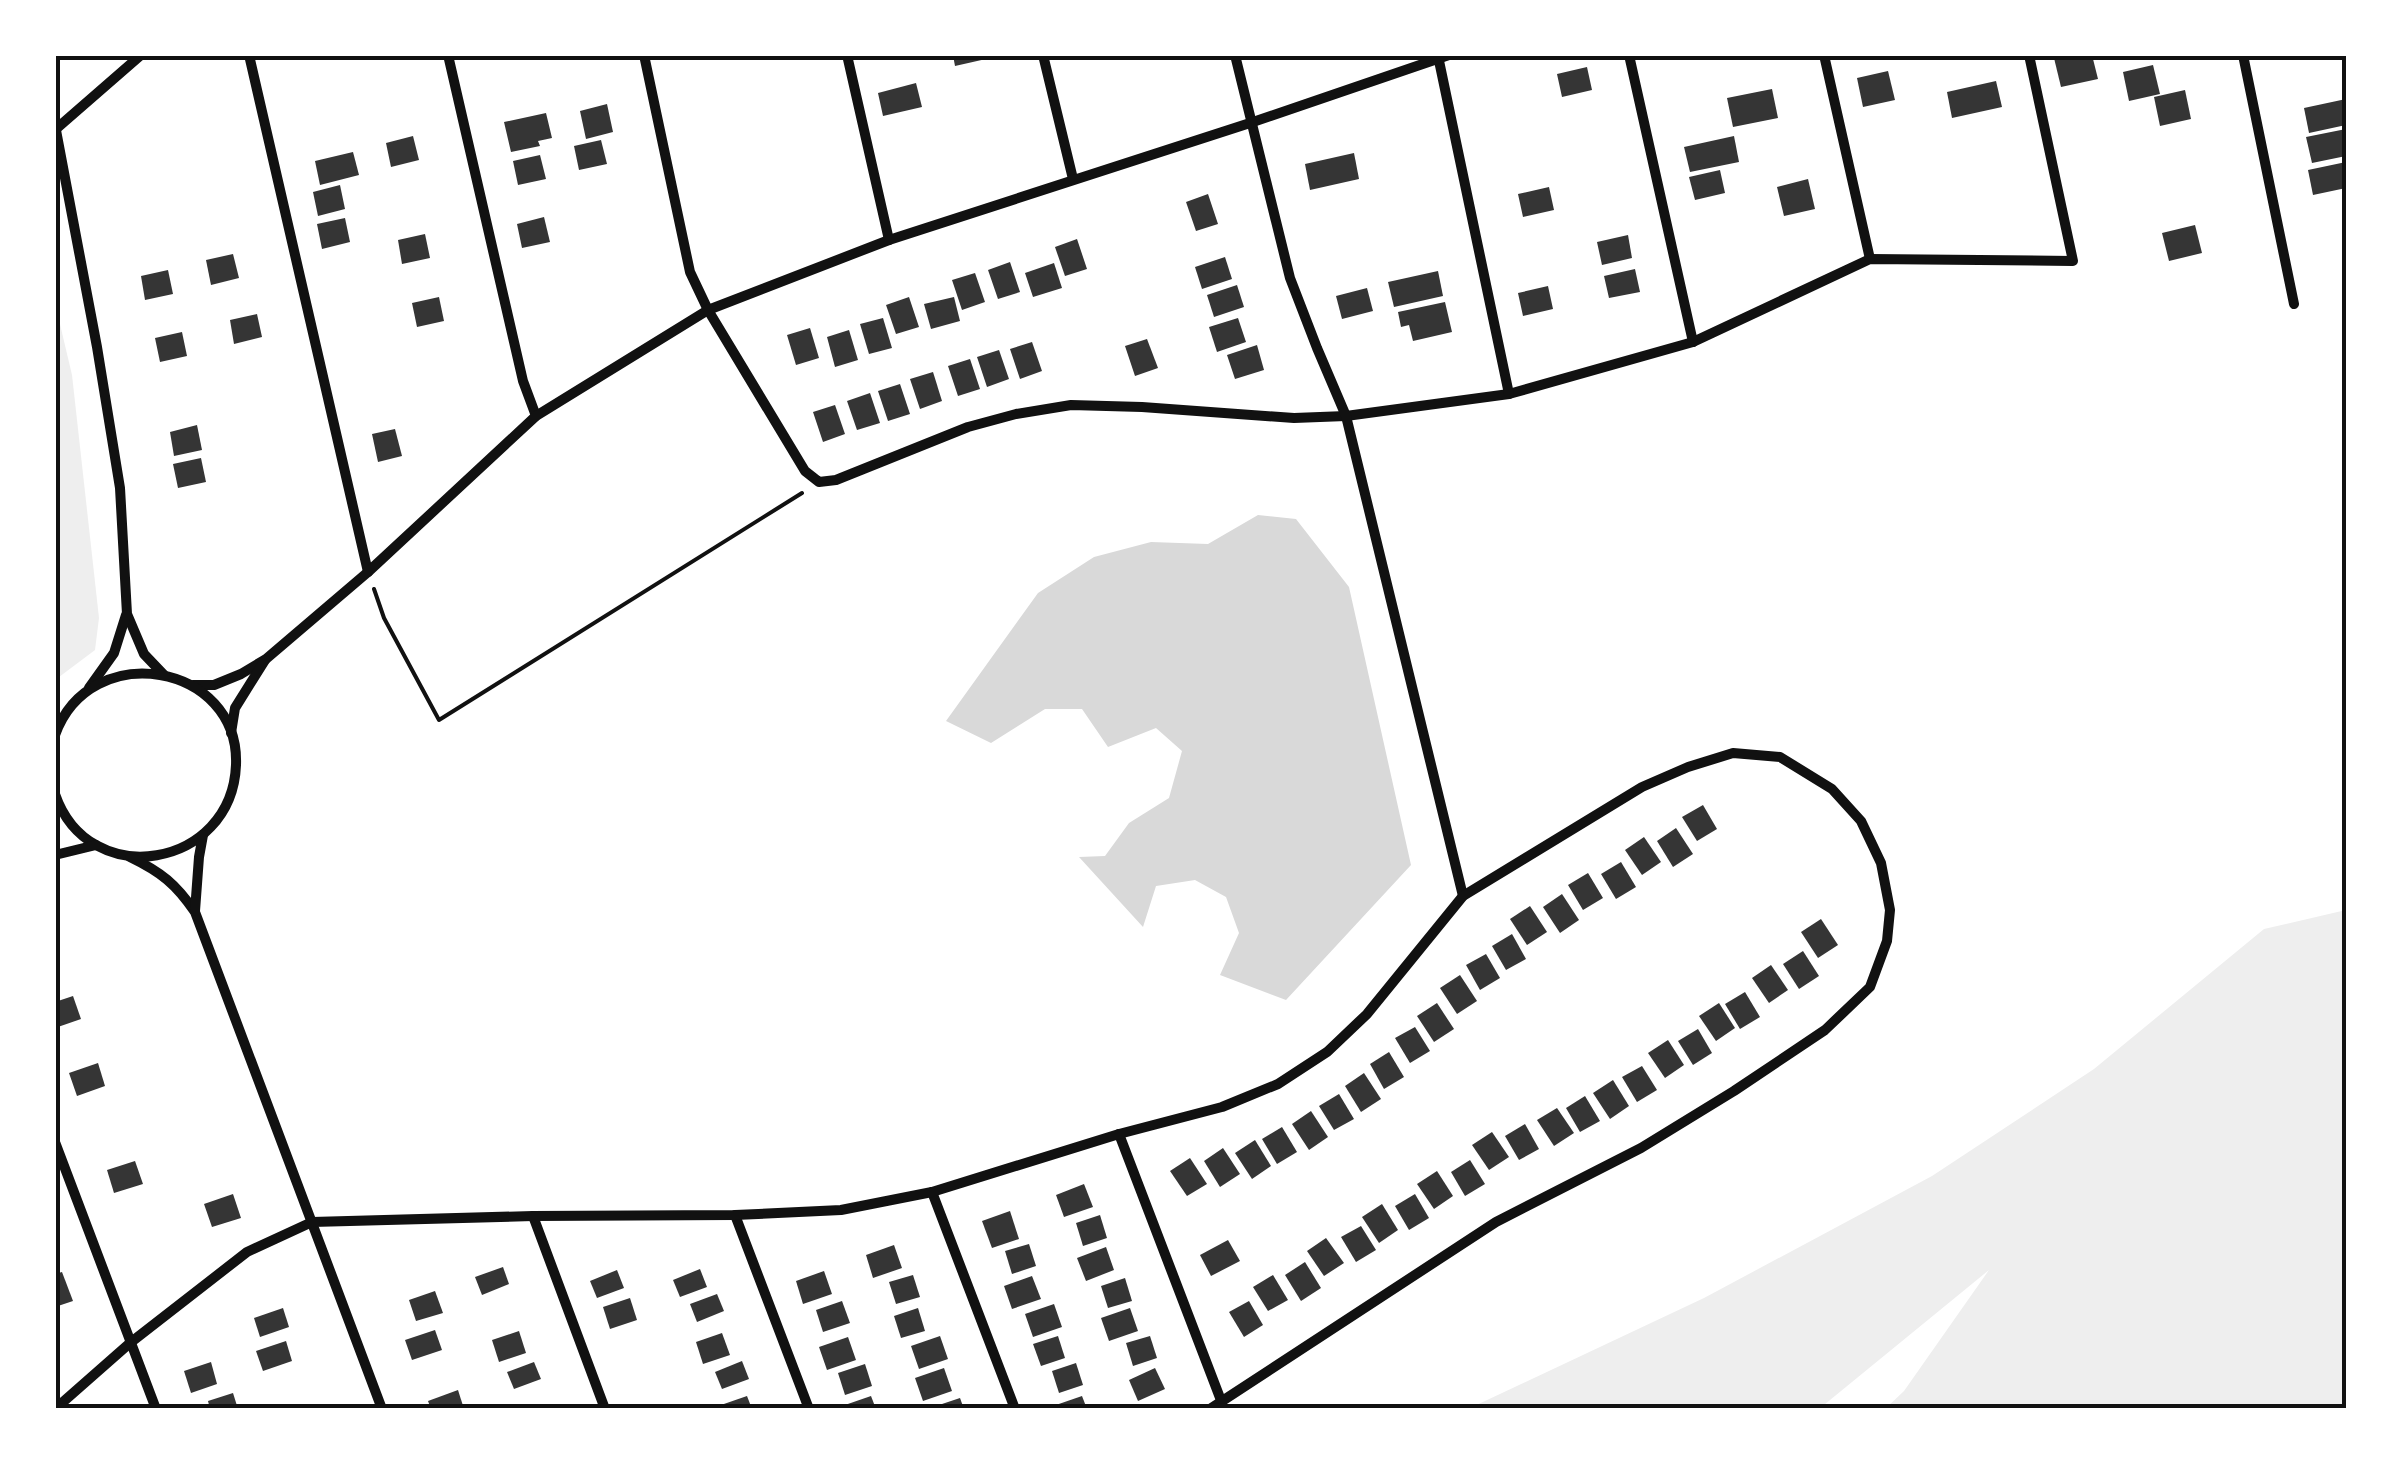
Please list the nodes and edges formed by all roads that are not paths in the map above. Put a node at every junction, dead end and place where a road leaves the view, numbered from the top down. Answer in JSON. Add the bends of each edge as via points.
{"nodes":[{"id":1,"x":142,"y":55,"type":"edge"},
{"id":2,"x":249,"y":55,"type":"edge"},
{"id":3,"x":448,"y":55,"type":"edge"},
{"id":4,"x":644,"y":55,"type":"edge"},
{"id":5,"x":846,"y":55,"type":"edge"},
{"id":6,"x":1042,"y":55,"type":"edge"},
{"id":7,"x":1234,"y":55,"type":"edge"},
{"id":8,"x":1629,"y":55,"type":"edge"},
{"id":9,"x":1824,"y":55,"type":"edge"},
{"id":10,"x":2029,"y":55,"type":"edge"},
{"id":11,"x":2243,"y":55,"type":"edge"},
{"id":12,"x":1442,"y":56,"type":"edge"},
{"id":13,"x":1250,"y":123,"type":"junction"},
{"id":14,"x":55,"y":127,"type":"edge"},
{"id":15,"x":1073,"y":179,"type":"junction"},
{"id":16,"x":890,"y":240,"type":"junction"},
{"id":17,"x":1870,"y":259,"type":"junction"},
{"id":18,"x":2294,"y":304,"type":"dead end"},
{"id":19,"x":708,"y":310,"type":"junction"},
{"id":20,"x":1694,"y":342,"type":"junction"},
{"id":21,"x":1509,"y":394,"type":"junction"},
{"id":22,"x":536,"y":416,"type":"junction"},
{"id":23,"x":1346,"y":416,"type":"junction"},
{"id":24,"x":368,"y":572,"type":"junction"},
{"id":25,"x":126,"y":614,"type":"junction"},
{"id":26,"x":266,"y":659,"type":"junction"},
{"id":27,"x":164,"y":675,"type":"junction"},
{"id":28,"x":193,"y":685,"type":"junction"},
{"id":29,"x":88,"y":689,"type":"junction"},
{"id":30,"x":231,"y":733,"type":"junction"},
{"id":31,"x":55,"y":735,"type":"edge"},
{"id":32,"x":55,"y":794,"type":"edge"},
{"id":33,"x":57,"y":810,"type":"edge"},
{"id":34,"x":203,"y":835,"type":"junction"},
{"id":35,"x":96,"y":845,"type":"junction"},
{"id":36,"x":55,"y":855,"type":"edge"},
{"id":37,"x":130,"y":857,"type":"junction"},
{"id":38,"x":1463,"y":896,"type":"junction"},
{"id":39,"x":195,"y":912,"type":"junction"},
{"id":40,"x":1119,"y":1134,"type":"junction"},
{"id":41,"x":55,"y":1142,"type":"edge"},
{"id":42,"x":932,"y":1192,"type":"junction"},
{"id":43,"x":734,"y":1215,"type":"junction"},
{"id":44,"x":533,"y":1216,"type":"junction"},
{"id":45,"x":312,"y":1222,"type":"junction"},
{"id":46,"x":130,"y":1343,"type":"junction"},
{"id":47,"x":1222,"y":1402,"type":"junction"},
{"id":48,"x":55,"y":1409,"type":"edge"},
{"id":49,"x":156,"y":1409,"type":"edge"},
{"id":50,"x":382,"y":1409,"type":"edge"},
{"id":51,"x":605,"y":1409,"type":"edge"},
{"id":52,"x":809,"y":1409,"type":"edge"},
{"id":53,"x":1015,"y":1409,"type":"edge"},
{"id":54,"x":1210,"y":1409,"type":"edge"}],
"edges":[{"from":1,"to":14,"type":"street"},
{"from":2,"to":24,"type":"street"},
{"from":3,"to":22,"type":"street"},
{"from":4,"to":19,"type":"street","via":[[690,272]]},
{"from":5,"to":16,"type":"street"},
{"from":6,"to":15,"type":"street"},
{"from":7,"to":13,"type":"street"},
{"from":8,"to":20,"type":"street"},
{"from":9,"to":17,"type":"street"},
{"from":10,"to":17,"type":"street","via":[[2072,261]]},
{"from":11,"to":18,"type":"street"},
{"from":12,"to":13,"type":"street"},
{"from":12,"to":21,"type":"street"},
{"from":13,"to":15,"type":"street"},
{"from":13,"to":23,"type":"street","via":[[1290,278]]},
{"from":14,"to":25,"type":"street","via":[[120,488]]},
{"from":15,"to":16,"type":"street"},
{"from":16,"to":19,"type":"street"},
{"from":17,"to":20,"type":"street"},
{"from":19,"to":22,"type":"street"},
{"from":19,"to":23,"type":"street","via":[[805,470],[819,482],[968,427],[1072,405]]},
{"from":20,"to":21,"type":"street"},
{"from":21,"to":23,"type":"street"},
{"from":22,"to":24,"type":"street"},
{"from":23,"to":38,"type":"street"},
{"from":24,"to":26,"type":"street"},
{"from":25,"to":27,"type":"street","via":[[144,654]]},
{"from":25,"to":29,"type":"street","via":[[114,653]]},
{"from":26,"to":28,"type":"street","via":[[214,685]]},
{"from":26,"to":30,"type":"street","via":[[234,708]]},
{"from":27,"to":28,"type":"street"},
{"from":27,"to":29,"type":"street","via":[[116,676]]},
{"from":28,"to":30,"type":"street"},
{"from":29,"to":31,"type":"street"},
{"from":30,"to":34,"type":"street","via":[[234,788]]},
{"from":32,"to":33,"type":"street"},
{"from":33,"to":35,"type":"street"},
{"from":34,"to":37,"type":"street","via":[[182,849]]},
{"from":34,"to":39,"type":"street"},
{"from":35,"to":36,"type":"street"},
{"from":35,"to":37,"type":"street"},
{"from":37,"to":39,"type":"street","via":[[158,871]]},
{"from":38,"to":40,"type":"street","via":[[1367,1014],[1327,1052],[1236,1102]]},
{"from":38,"to":47,"type":"street","via":[[1642,787],[1733,753],[1780,757],[1832,789],[1861,821],[1880,863],[1890,910],[1870,987],[1825,1030],[1641,1148],[1496,1222]]},
{"from":39,"to":45,"type":"street"},
{"from":40,"to":42,"type":"street"},
{"from":40,"to":47,"type":"street"},
{"from":41,"to":46,"type":"street"},
{"from":42,"to":43,"type":"street","via":[[841,1210]]},
{"from":42,"to":53,"type":"street"},
{"from":43,"to":44,"type":"street"},
{"from":43,"to":52,"type":"street"},
{"from":44,"to":45,"type":"street"},
{"from":44,"to":51,"type":"street"},
{"from":45,"to":46,"type":"street","via":[[247,1252]]},
{"from":45,"to":50,"type":"street"},
{"from":46,"to":48,"type":"street"},
{"from":46,"to":49,"type":"street"},
{"from":47,"to":54,"type":"street"}]}
